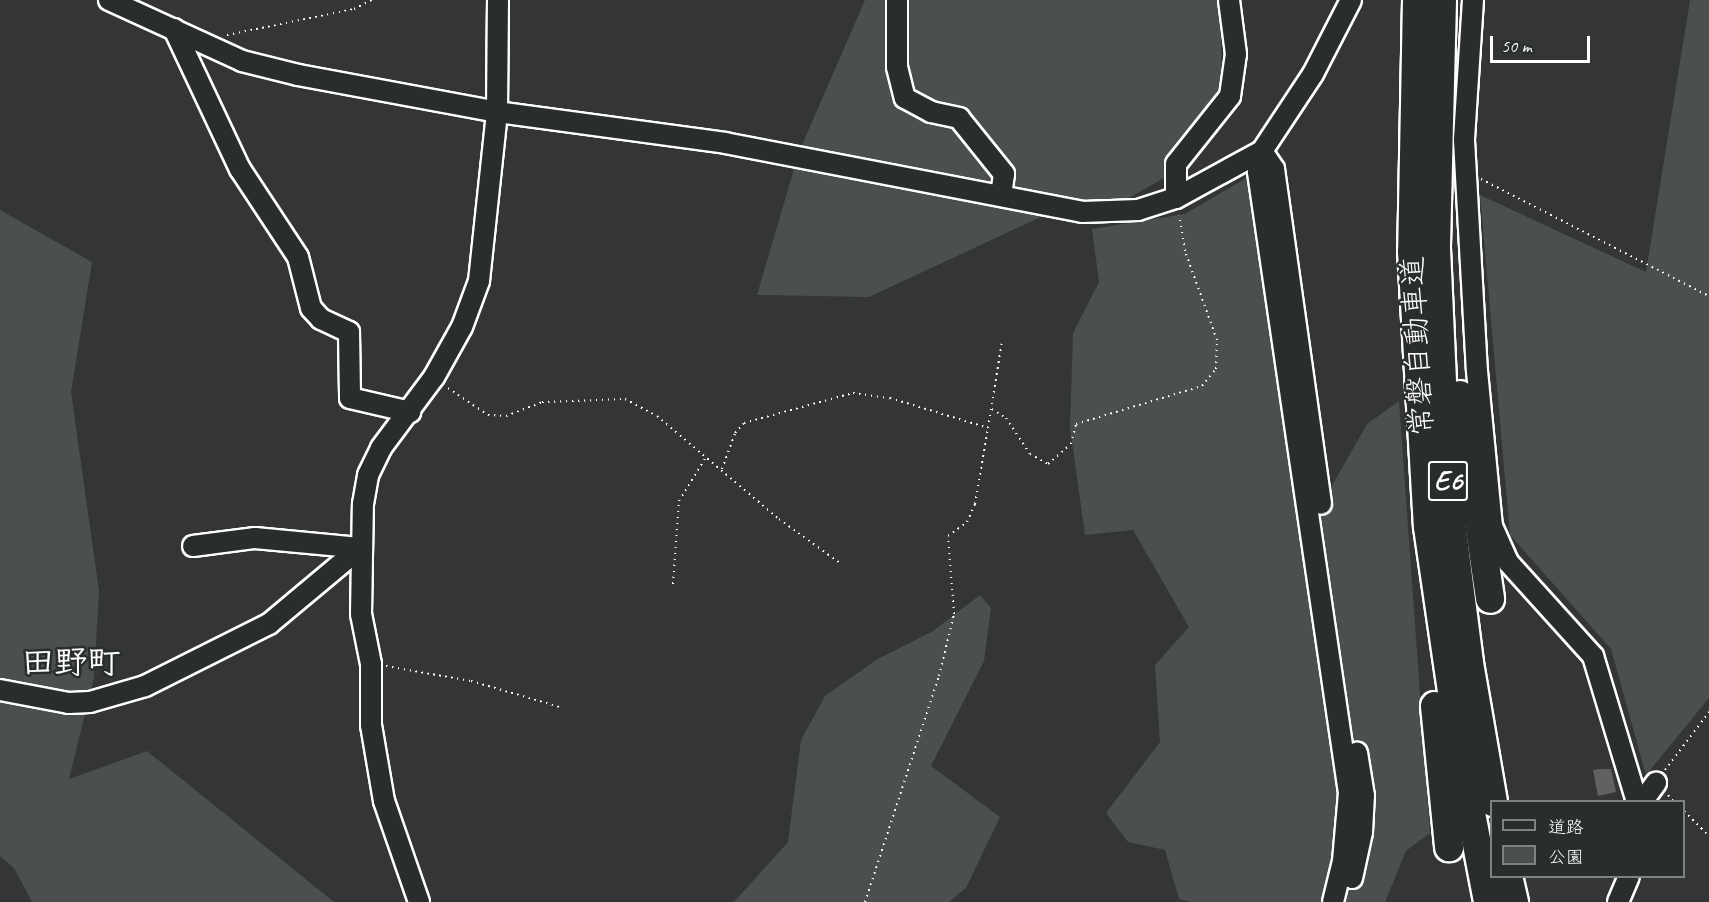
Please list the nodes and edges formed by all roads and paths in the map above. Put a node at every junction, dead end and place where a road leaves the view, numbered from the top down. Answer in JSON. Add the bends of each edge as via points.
{"nodes":[{"id":1,"x":109,"y":0,"type":"edge"},
{"id":2,"x":372,"y":0,"type":"edge"},
{"id":3,"x":498,"y":0,"type":"edge"},
{"id":4,"x":897,"y":0,"type":"edge"},
{"id":5,"x":1229,"y":0,"type":"edge"},
{"id":6,"x":1351,"y":0,"type":"edge"},
{"id":7,"x":1417,"y":0,"type":"edge"},
{"id":8,"x":1442,"y":0,"type":"edge"},
{"id":9,"x":1473,"y":0,"type":"edge"},
{"id":10,"x":174,"y":30,"type":"junction"},
{"id":11,"x":198,"y":42,"type":"junction"},
{"id":12,"x":497,"y":112,"type":"junction"},
{"id":13,"x":1262,"y":151,"type":"junction"},
{"id":14,"x":1437,"y":157,"type":"junction"},
{"id":15,"x":1465,"y":171,"type":"junction"},
{"id":16,"x":1001,"y":195,"type":"junction"},
{"id":17,"x":1176,"y":198,"type":"junction"},
{"id":18,"x":1709,"y":296,"type":"edge"},
{"id":19,"x":1002,"y":342,"type":"dead end"},
{"id":20,"x":431,"y":381,"type":"junction"},
{"id":21,"x":993,"y":409,"type":"junction"},
{"id":22,"x":410,"y":412,"type":"junction"},
{"id":23,"x":988,"y":428,"type":"junction"},
{"id":24,"x":707,"y":456,"type":"junction"},
{"id":25,"x":722,"y":470,"type":"junction"},
{"id":26,"x":1428,"y":527,"type":"junction"},
{"id":27,"x":193,"y":546,"type":"dead end"},
{"id":28,"x":360,"y":549,"type":"junction"},
{"id":29,"x":840,"y":563,"type":"dead end"},
{"id":30,"x":673,"y":584,"type":"dead end"},
{"id":31,"x":1490,"y":599,"type":"dead end"},
{"id":32,"x":371,"y":664,"type":"junction"},
{"id":33,"x":0,"y":690,"type":"edge"},
{"id":34,"x":560,"y":707,"type":"dead end"},
{"id":35,"x":1709,"y":712,"type":"edge"},
{"id":36,"x":1656,"y":783,"type":"joint"},
{"id":37,"x":1493,"y":800,"type":"edge"},
{"id":38,"x":1637,"y":800,"type":"edge"},
{"id":39,"x":1643,"y":800,"type":"edge"},
{"id":40,"x":1685,"y":813,"type":"edge"},
{"id":41,"x":1709,"y":837,"type":"edge"},
{"id":42,"x":1449,"y":848,"type":"dead end"},
{"id":43,"x":1508,"y":878,"type":"edge"},
{"id":44,"x":1628,"y":878,"type":"edge"},
{"id":45,"x":419,"y":902,"type":"edge"},
{"id":46,"x":865,"y":902,"type":"edge"},
{"id":47,"x":1333,"y":902,"type":"edge"},
{"id":48,"x":1346,"y":902,"type":"edge"},
{"id":49,"x":1488,"y":902,"type":"edge"},
{"id":50,"x":1514,"y":902,"type":"edge"},
{"id":51,"x":1618,"y":902,"type":"edge"}],
"edges":[{"from":1,"to":10,"type":"street"},
{"from":2,"to":11,"type":"path","via":[[354,9]]},
{"from":3,"to":12,"type":"street"},
{"from":4,"to":16,"type":"street","via":[[897,67],[905,98],[931,112],[959,118],[1004,174]]},
{"from":5,"to":17,"type":"street","via":[[1236,54],[1230,96],[1176,164]]},
{"from":6,"to":13,"type":"street","via":[[1313,74]]},
{"from":7,"to":26,"type":"highway","name":"常磐自動車道","number":"E6","via":[[1412,250]]},
{"from":8,"to":14,"type":"highway","name":"常磐自動車道","number":"E6"},
{"from":9,"to":15,"type":"street"},
{"from":10,"to":11,"type":"street"},
{"from":10,"to":22,"type":"street","via":[[240,169],[298,257],[311,308],[321,319],[349,332],[350,398]]},
{"from":11,"to":12,"type":"street","via":[[242,61],[298,75]]},
{"from":12,"to":16,"type":"street","via":[[725,143]]},
{"from":12,"to":20,"type":"street","via":[[479,281],[462,327]]},
{"from":13,"to":17,"type":"street"},
{"from":13,"to":47,"type":"street","via":[[1258,172],[1349,793],[1343,861]]},
{"from":13,"to":48,"type":"street","via":[[1274,169],[1364,796],[1362,832]]},
{"from":14,"to":31,"type":"highway","via":[[1460,404]]},
{"from":14,"to":37,"type":"highway","name":"常磐自動車道","number":"E6","via":[[1439,334],[1451,522],[1469,663]]},
{"from":15,"to":18,"type":"path"},
{"from":15,"to":38,"type":"street","via":[[1477,371],[1492,526],[1508,562],[1593,656]]},
{"from":16,"to":17,"type":"street","via":[[1107,213],[1138,210]]},
{"from":17,"to":21,"type":"path","via":[[1185,251],[1216,340],[1216,369],[1202,386],[1076,424],[1071,444],[1048,464],[1030,454],[1006,418]]},
{"from":19,"to":21,"type":"path"},
{"from":20,"to":22,"type":"street"},
{"from":20,"to":24,"type":"path","via":[[453,390],[488,415],[506,416],[542,402],[625,399],[657,416]]},
{"from":21,"to":23,"type":"path"},
{"from":22,"to":28,"type":"street","via":[[381,448],[368,475]]},
{"from":23,"to":25,"type":"path","via":[[890,398],[853,393],[744,423],[735,433]]},
{"from":23,"to":46,"type":"path","via":[[975,504],[967,522],[948,536],[954,614],[941,666]]},
{"from":24,"to":25,"type":"path"},
{"from":24,"to":30,"type":"path","via":[[679,501]]},
{"from":25,"to":29,"type":"path","via":[[779,519]]},
{"from":26,"to":42,"type":"highway","via":[[1430,646]]},
{"from":26,"to":49,"type":"highway","name":"常磐自動車道","number":"E6","via":[[1465,782]]},
{"from":27,"to":28,"type":"street","via":[[255,538]]},
{"from":28,"to":32,"type":"street","via":[[361,614]]},
{"from":28,"to":33,"type":"street","via":[[269,624],[145,686],[90,702],[69,703]]},
{"from":32,"to":34,"type":"path","via":[[471,681]]},
{"from":32,"to":45,"type":"street","via":[[371,725],[384,801]]},
{"from":35,"to":36,"type":"path"},
{"from":36,"to":39,"type":"street"},
{"from":40,"to":41,"type":"path"},
{"from":43,"to":50,"type":"highway"},
{"from":44,"to":51,"type":"street"}]}
